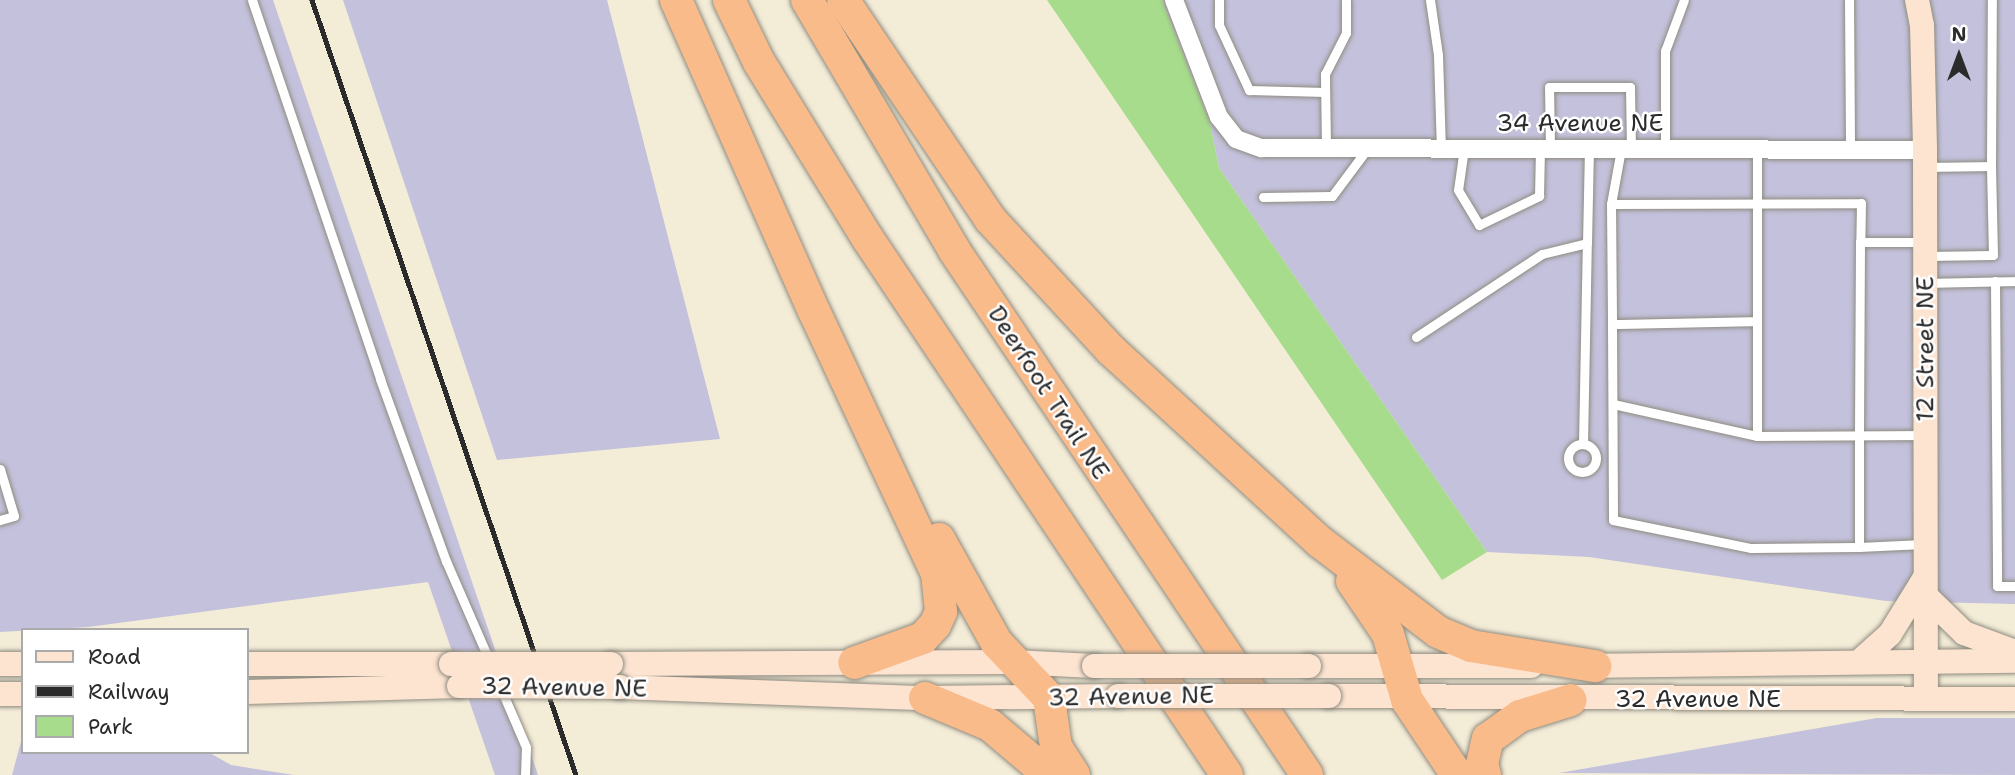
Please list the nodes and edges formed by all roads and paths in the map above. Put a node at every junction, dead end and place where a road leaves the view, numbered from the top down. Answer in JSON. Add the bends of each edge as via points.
{"nodes":[{"id":1,"x":253,"y":0,"type":"edge"},
{"id":2,"x":676,"y":0,"type":"edge"},
{"id":3,"x":729,"y":0,"type":"edge"},
{"id":4,"x":807,"y":0,"type":"edge"},
{"id":5,"x":843,"y":0,"type":"edge"},
{"id":6,"x":1174,"y":0,"type":"edge"},
{"id":7,"x":1219,"y":0,"type":"edge"},
{"id":8,"x":1346,"y":0,"type":"edge"},
{"id":9,"x":1430,"y":0,"type":"edge"},
{"id":10,"x":1684,"y":0,"type":"edge"},
{"id":11,"x":1849,"y":0,"type":"edge"},
{"id":12,"x":1917,"y":0,"type":"edge"},
{"id":13,"x":1992,"y":0,"type":"edge"},
{"id":14,"x":1325,"y":92,"type":"junction"},
{"id":15,"x":1326,"y":148,"type":"junction"},
{"id":16,"x":1368,"y":148,"type":"junction"},
{"id":17,"x":1441,"y":148,"type":"junction"},
{"id":18,"x":1464,"y":148,"type":"junction"},
{"id":19,"x":1545,"y":149,"type":"junction"},
{"id":20,"x":1588,"y":149,"type":"junction"},
{"id":21,"x":1626,"y":149,"type":"junction"},
{"id":22,"x":1665,"y":149,"type":"junction"},
{"id":23,"x":1756,"y":149,"type":"junction"},
{"id":24,"x":1850,"y":150,"type":"junction"},
{"id":25,"x":1925,"y":159,"type":"junction"},
{"id":26,"x":1991,"y":166,"type":"junction"},
{"id":27,"x":1263,"y":197,"type":"dead end"},
{"id":28,"x":1756,"y":202,"type":"junction"},
{"id":29,"x":1611,"y":204,"type":"junction"},
{"id":30,"x":1860,"y":242,"type":"junction"},
{"id":31,"x":1587,"y":243,"type":"junction"},
{"id":32,"x":1925,"y":249,"type":"junction"},
{"id":33,"x":1995,"y":281,"type":"junction"},
{"id":34,"x":2015,"y":281,"type":"edge"},
{"id":35,"x":1926,"y":283,"type":"junction"},
{"id":36,"x":814,"y":311,"type":"junction"},
{"id":37,"x":1756,"y":321,"type":"junction"},
{"id":38,"x":1612,"y":324,"type":"junction"},
{"id":39,"x":1416,"y":337,"type":"dead end"},
{"id":40,"x":1612,"y":404,"type":"junction"},
{"id":41,"x":1926,"y":435,"type":"junction"},
{"id":42,"x":1756,"y":436,"type":"junction"},
{"id":43,"x":1859,"y":436,"type":"junction"},
{"id":44,"x":1583,"y":444,"type":"dead end"},
{"id":45,"x":0,"y":469,"type":"edge"},
{"id":46,"x":0,"y":520,"type":"edge"},
{"id":47,"x":1320,"y":542,"type":"junction"},
{"id":48,"x":1925,"y":544,"type":"junction"},
{"id":49,"x":1860,"y":547,"type":"junction"},
{"id":50,"x":1926,"y":586,"type":"junction"},
{"id":51,"x":2015,"y":586,"type":"edge"},
{"id":52,"x":2015,"y":652,"type":"edge"},
{"id":53,"x":1860,"y":661,"type":"junction"},
{"id":54,"x":1925,"y":661,"type":"junction"},
{"id":55,"x":2015,"y":661,"type":"edge"},
{"id":56,"x":1013,"y":662,"type":"junction"},
{"id":57,"x":854,"y":663,"type":"junction"},
{"id":58,"x":0,"y":664,"type":"edge"},
{"id":59,"x":21,"y":664,"type":"edge"},
{"id":60,"x":248,"y":664,"type":"edge"},
{"id":61,"x":1397,"y":666,"type":"junction"},
{"id":62,"x":1595,"y":666,"type":"junction"},
{"id":63,"x":455,"y":675,"type":"junction"},
{"id":64,"x":248,"y":692,"type":"edge"},
{"id":65,"x":0,"y":694,"type":"edge"},
{"id":66,"x":21,"y":694,"type":"edge"},
{"id":67,"x":925,"y":698,"type":"junction"},
{"id":68,"x":1049,"y":698,"type":"junction"},
{"id":69,"x":1926,"y":699,"type":"junction"},
{"id":70,"x":2015,"y":699,"type":"edge"},
{"id":71,"x":1407,"y":700,"type":"junction"},
{"id":72,"x":1571,"y":700,"type":"junction"},
{"id":73,"x":525,"y":775,"type":"edge"},
{"id":74,"x":1049,"y":775,"type":"edge"},
{"id":75,"x":1074,"y":775,"type":"edge"},
{"id":76,"x":1227,"y":775,"type":"edge"},
{"id":77,"x":1307,"y":775,"type":"edge"},
{"id":78,"x":1457,"y":775,"type":"edge"},
{"id":79,"x":1485,"y":775,"type":"edge"}],
"edges":[{"from":1,"to":73,"type":"lane","via":[[446,561],[526,747]]},
{"from":2,"to":36,"type":"highway"},
{"from":3,"to":76,"type":"highway","via":[[759,62],[868,239]]},
{"from":4,"to":77,"type":"highway","name":"Deerfoot Trail NE","via":[[954,250]]},
{"from":5,"to":47,"type":"highway","via":[[990,219],[1111,350]]},
{"from":6,"to":15,"type":"street","name":"34 Avenue NE","via":[[1219,117],[1236,139],[1261,148]]},
{"from":7,"to":14,"type":"lane","via":[[1219,25],[1249,90]]},
{"from":8,"to":14,"type":"lane","via":[[1346,33],[1325,74]]},
{"from":9,"to":17,"type":"lane","via":[[1438,55]]},
{"from":10,"to":22,"type":"lane","via":[[1665,51]]},
{"from":11,"to":24,"type":"lane"},
{"from":12,"to":25,"type":"main road","name":"12 Street NE","via":[[1922,25]]},
{"from":13,"to":26,"type":"lane"},
{"from":14,"to":15,"type":"lane"},
{"from":15,"to":16,"type":"street","name":"34 Avenue NE"},
{"from":16,"to":17,"type":"street","name":"34 Avenue NE"},
{"from":16,"to":27,"type":"lane","via":[[1332,196]]},
{"from":17,"to":18,"type":"street","name":"34 Avenue NE"},
{"from":18,"to":19,"type":"street","name":"34 Avenue NE"},
{"from":18,"to":19,"type":"lane","via":[[1458,190],[1479,225],[1539,196]]},
{"from":19,"to":20,"type":"street","name":"34 Avenue NE"},
{"from":19,"to":21,"type":"lane","via":[[1549,88],[1630,88]]},
{"from":20,"to":21,"type":"street","name":"34 Avenue NE"},
{"from":20,"to":31,"type":"lane"},
{"from":21,"to":22,"type":"street","name":"34 Avenue NE"},
{"from":21,"to":29,"type":"lane"},
{"from":22,"to":23,"type":"street","name":"34 Avenue NE"},
{"from":23,"to":24,"type":"street","name":"34 Avenue NE"},
{"from":23,"to":28,"type":"lane"},
{"from":24,"to":25,"type":"street","name":"34 Avenue NE"},
{"from":25,"to":26,"type":"lane"},
{"from":25,"to":32,"type":"main road","name":"12 Street NE"},
{"from":26,"to":32,"type":"lane","via":[[1993,255]]},
{"from":28,"to":29,"type":"lane"},
{"from":28,"to":30,"type":"lane","via":[[1861,203]]},
{"from":28,"to":37,"type":"lane"},
{"from":29,"to":38,"type":"lane"},
{"from":30,"to":32,"type":"lane"},
{"from":30,"to":43,"type":"lane"},
{"from":31,"to":39,"type":"lane","via":[[1542,254]]},
{"from":31,"to":44,"type":"lane"},
{"from":32,"to":35,"type":"main road","name":"12 Street NE"},
{"from":33,"to":34,"type":"lane"},
{"from":33,"to":35,"type":"lane"},
{"from":33,"to":51,"type":"lane","via":[[1997,586]]},
{"from":35,"to":41,"type":"main road","name":"12 Street NE"},
{"from":36,"to":56,"type":"highway","via":[[997,643]]},
{"from":36,"to":57,"type":"highway","via":[[937,573],[942,594],[941,612],[923,638]]},
{"from":37,"to":38,"type":"lane"},
{"from":37,"to":42,"type":"lane"},
{"from":38,"to":40,"type":"lane"},
{"from":40,"to":42,"type":"lane"},
{"from":40,"to":49,"type":"lane","via":[[1613,520],[1751,548]]},
{"from":41,"to":43,"type":"lane"},
{"from":41,"to":48,"type":"main road","name":"12 Street NE"},
{"from":42,"to":43,"type":"lane"},
{"from":43,"to":49,"type":"lane"},
{"from":45,"to":46,"type":"lane","via":[[14,516]]},
{"from":47,"to":61,"type":"highway","via":[[1376,611]]},
{"from":47,"to":62,"type":"highway","via":[[1438,632],[1471,646]]},
{"from":48,"to":49,"type":"lane"},
{"from":48,"to":50,"type":"main road","name":"12 Street NE"},
{"from":50,"to":52,"type":"main road","via":[[1964,633]]},
{"from":50,"to":53,"type":"main road","via":[[1890,634]]},
{"from":50,"to":54,"type":"main road","name":"12 Street NE"},
{"from":53,"to":54,"type":"main road","name":"32 Avenue NE"},
{"from":53,"to":62,"type":"main road","name":"32 Avenue NE"},
{"from":54,"to":55,"type":"main road","name":"32 Avenue NE"},
{"from":54,"to":69,"type":"main road","name":"12 Street NE"},
{"from":56,"to":57,"type":"main road","name":"32 Avenue NE"},
{"from":56,"to":61,"type":"main road","name":"32 Avenue NE","bridge":true},
{"from":56,"to":68,"type":"highway"},
{"from":57,"to":63,"type":"main road","name":"32 Avenue NE","bridge":true,"via":[[611,664]]},
{"from":58,"to":59,"type":"main road"},
{"from":60,"to":63,"type":"main road","name":"32 Avenue NE"},
{"from":61,"to":62,"type":"main road","name":"32 Avenue NE"},
{"from":61,"to":71,"type":"highway"},
{"from":63,"to":64,"type":"main road","name":"32 Avenue NE"},
{"from":63,"to":67,"type":"main road","name":"32 Avenue NE","bridge":true,"via":[[620,687]]},
{"from":65,"to":66,"type":"main road"},
{"from":67,"to":68,"type":"main road","name":"32 Avenue NE"},
{"from":67,"to":74,"type":"highway","via":[[990,725]]},
{"from":68,"to":71,"type":"main road","name":"32 Avenue NE","bridge":true,"via":[[1329,696]]},
{"from":68,"to":75,"type":"highway","via":[[1056,747]]},
{"from":69,"to":70,"type":"main road","name":"32 Avenue NE"},
{"from":69,"to":72,"type":"main road","name":"32 Avenue NE"},
{"from":71,"to":72,"type":"main road","name":"32 Avenue NE"},
{"from":71,"to":78,"type":"highway"},
{"from":72,"to":79,"type":"highway","via":[[1520,716],[1488,739],[1482,764]]}]}
